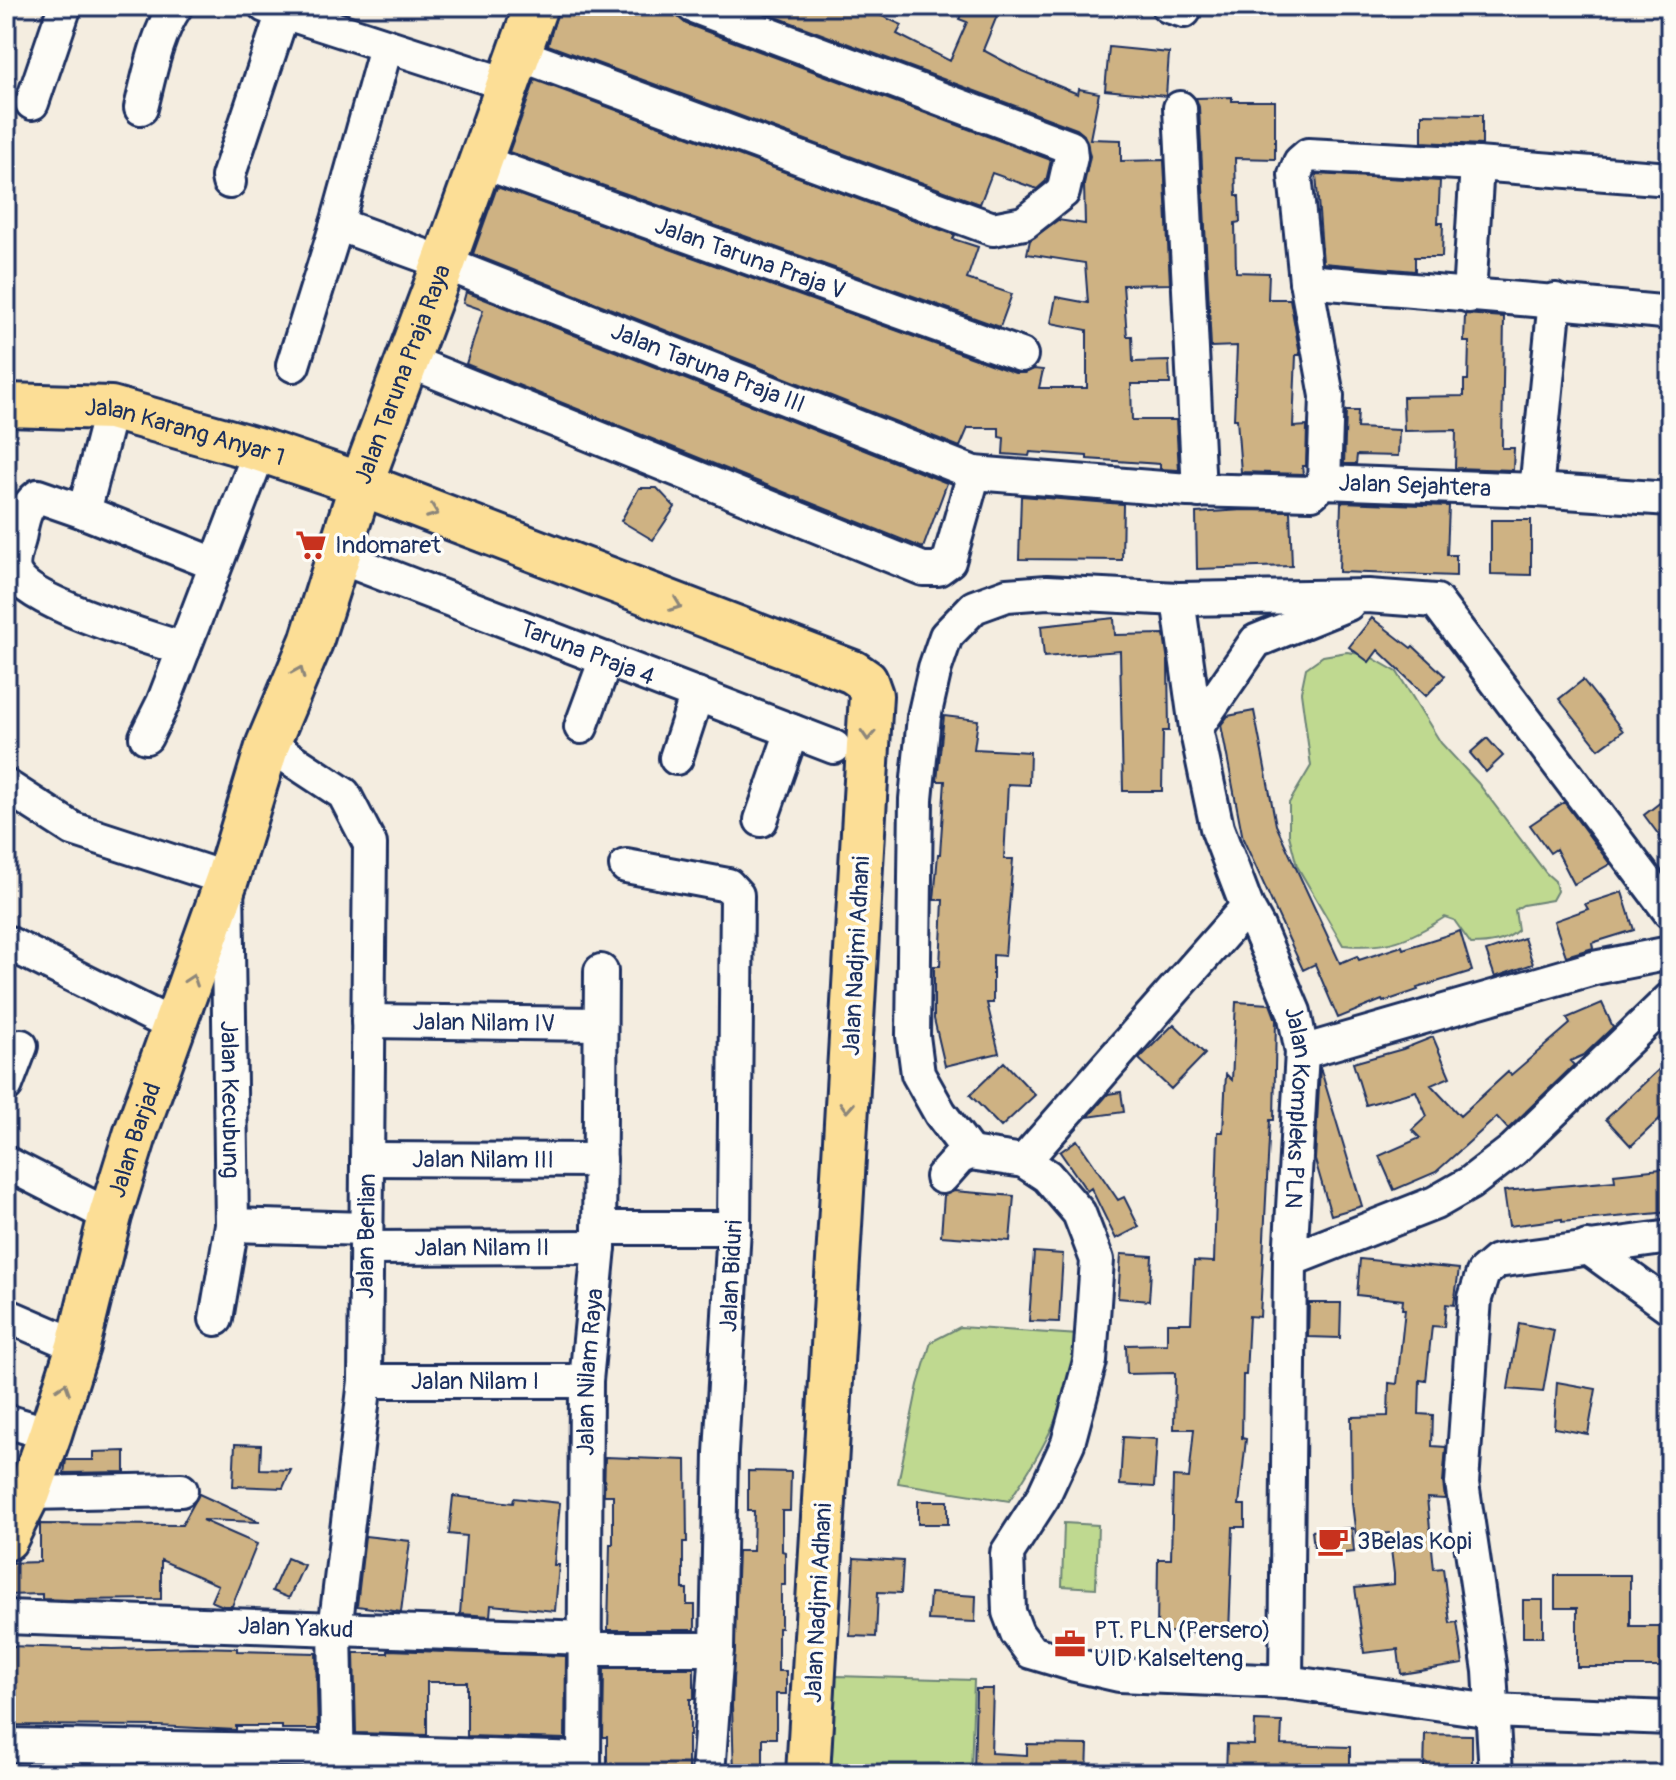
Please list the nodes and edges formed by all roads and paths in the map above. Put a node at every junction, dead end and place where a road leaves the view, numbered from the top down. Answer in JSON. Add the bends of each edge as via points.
{"nodes":[{"id":1,"x":65,"y":6,"type":"edge"},
{"id":2,"x":176,"y":6,"type":"edge"},
{"id":3,"x":536,"y":6,"type":"edge"},
{"id":4,"x":693,"y":6,"type":"edge"},
{"id":5,"x":274,"y":9,"type":"edge"},
{"id":6,"x":386,"y":47,"type":"junction"},
{"id":7,"x":512,"y":69,"type":"junction"},
{"id":8,"x":32,"y":103,"type":"dead end"},
{"id":9,"x":141,"y":108,"type":"dead end"},
{"id":10,"x":1180,"y":108,"type":"dead end"},
{"id":11,"x":479,"y":161,"type":"junction"},
{"id":12,"x":1477,"y":164,"type":"junction"},
{"id":13,"x":1670,"y":179,"type":"edge"},
{"id":14,"x":229,"y":182,"type":"dead end"},
{"id":15,"x":337,"y":224,"type":"junction"},
{"id":16,"x":444,"y":263,"type":"junction"},
{"id":17,"x":1306,"y":281,"type":"junction"},
{"id":18,"x":1469,"y":296,"type":"junction"},
{"id":19,"x":1555,"y":300,"type":"junction"},
{"id":20,"x":1670,"y":313,"type":"edge"},
{"id":21,"x":1021,"y":355,"type":"dead end"},
{"id":22,"x":408,"y":361,"type":"junction"},
{"id":23,"x":293,"y":365,"type":"dead end"},
{"id":24,"x":6,"y":405,"type":"edge"},
{"id":25,"x":111,"y":408,"type":"junction"},
{"id":26,"x":260,"y":450,"type":"junction"},
{"id":27,"x":974,"y":473,"type":"junction"},
{"id":28,"x":1324,"y":482,"type":"junction"},
{"id":29,"x":361,"y":484,"type":"junction"},
{"id":30,"x":1536,"y":490,"type":"junction"},
{"id":31,"x":1199,"y":491,"type":"junction"},
{"id":32,"x":1670,"y":499,"type":"edge"},
{"id":33,"x":84,"y":512,"type":"junction"},
{"id":34,"x":339,"y":557,"type":"junction"},
{"id":35,"x":215,"y":564,"type":"junction"},
{"id":36,"x":1368,"y":596,"type":"junction"},
{"id":37,"x":1178,"y":599,"type":"junction"},
{"id":38,"x":184,"y":649,"type":"junction"},
{"id":39,"x":606,"y":659,"type":"junction"},
{"id":40,"x":697,"y":694,"type":"junction"},
{"id":41,"x":581,"y":727,"type":"dead end"},
{"id":42,"x":1196,"y":728,"type":"junction"},
{"id":43,"x":792,"y":731,"type":"junction"},
{"id":44,"x":146,"y":737,"type":"dead end"},
{"id":45,"x":268,"y":744,"type":"junction"},
{"id":46,"x":834,"y":747,"type":"dead end"},
{"id":47,"x":676,"y":758,"type":"dead end"},
{"id":48,"x":6,"y":786,"type":"edge"},
{"id":49,"x":761,"y":820,"type":"dead end"},
{"id":50,"x":626,"y":866,"type":"dead end"},
{"id":51,"x":227,"y":879,"type":"junction"},
{"id":52,"x":1247,"y":907,"type":"junction"},
{"id":53,"x":1670,"y":912,"type":"edge"},
{"id":54,"x":6,"y":942,"type":"edge"},
{"id":55,"x":1670,"y":953,"type":"edge"},
{"id":56,"x":601,"y":971,"type":"dead end"},
{"id":57,"x":1670,"y":999,"type":"edge"},
{"id":58,"x":368,"y":1021,"type":"junction"},
{"id":59,"x":600,"y":1024,"type":"junction"},
{"id":60,"x":176,"y":1027,"type":"junction"},
{"id":61,"x":21,"y":1046,"type":"dead end"},
{"id":62,"x":1302,"y":1052,"type":"junction"},
{"id":63,"x":6,"y":1085,"type":"edge"},
{"id":64,"x":970,"y":1153,"type":"junction"},
{"id":65,"x":367,"y":1159,"type":"junction"},
{"id":66,"x":600,"y":1160,"type":"junction"},
{"id":67,"x":1024,"y":1161,"type":"junction"},
{"id":68,"x":6,"y":1163,"type":"edge"},
{"id":69,"x":942,"y":1177,"type":"dead end"},
{"id":70,"x":110,"y":1216,"type":"junction"},
{"id":71,"x":232,"y":1225,"type":"junction"},
{"id":72,"x":734,"y":1228,"type":"junction"},
{"id":73,"x":1670,"y":1237,"type":"edge"},
{"id":74,"x":366,"y":1238,"type":"junction"},
{"id":75,"x":599,"y":1238,"type":"junction"},
{"id":76,"x":1587,"y":1247,"type":"junction"},
{"id":77,"x":1290,"y":1260,"type":"junction"},
{"id":78,"x":1670,"y":1307,"type":"edge"},
{"id":79,"x":6,"y":1315,"type":"edge"},
{"id":80,"x":216,"y":1319,"type":"dead end"},
{"id":81,"x":78,"y":1346,"type":"junction"},
{"id":82,"x":365,"y":1381,"type":"junction"},
{"id":83,"x":586,"y":1381,"type":"junction"},
{"id":84,"x":6,"y":1421,"type":"edge"},
{"id":85,"x":50,"y":1434,"type":"junction"},
{"id":86,"x":181,"y":1490,"type":"dead end"},
{"id":87,"x":29,"y":1493,"type":"junction"},
{"id":88,"x":6,"y":1539,"type":"edge"},
{"id":89,"x":6,"y":1617,"type":"edge"},
{"id":90,"x":335,"y":1630,"type":"junction"},
{"id":91,"x":586,"y":1643,"type":"junction"},
{"id":92,"x":717,"y":1649,"type":"junction"},
{"id":93,"x":1286,"y":1682,"type":"junction"},
{"id":94,"x":1492,"y":1711,"type":"junction"},
{"id":95,"x":1670,"y":1718,"type":"edge"},
{"id":96,"x":6,"y":1745,"type":"edge"},
{"id":97,"x":337,"y":1762,"type":"edge"},
{"id":98,"x":584,"y":1766,"type":"edge"},
{"id":99,"x":708,"y":1774,"type":"edge"},
{"id":100,"x":808,"y":1774,"type":"edge"},
{"id":101,"x":1496,"y":1774,"type":"edge"}],
"edges":[{"from":1,"to":8,"type":"street"},
{"from":2,"to":9,"type":"street","via":[[157,46]]},
{"from":3,"to":7,"type":"main road","name":"Jalan Taruna Praja Raya"},
{"from":4,"to":7,"type":"street","via":[[1070,147],[1063,192],[1024,223],[993,229]]},
{"from":5,"to":6,"type":"street"},
{"from":5,"to":14,"type":"street"},
{"from":6,"to":7,"type":"street"},
{"from":6,"to":15,"type":"street"},
{"from":7,"to":11,"type":"main road","name":"Jalan Taruna Praja Raya"},
{"from":10,"to":31,"type":"street"},
{"from":11,"to":16,"type":"main road","name":"Jalan Taruna Praja Raya"},
{"from":11,"to":21,"type":"street","name":"Jalan Taruna Praja V"},
{"from":12,"to":13,"type":"street"},
{"from":12,"to":17,"type":"street","via":[[1308,155],[1295,175]]},
{"from":12,"to":18,"type":"street"},
{"from":15,"to":16,"type":"street","name":"Jalan Taruna Praja III"},
{"from":15,"to":23,"type":"street"},
{"from":16,"to":22,"type":"main road","name":"Jalan Taruna Praja Raya"},
{"from":16,"to":27,"type":"street","name":"Jalan Taruna Praja III"},
{"from":17,"to":18,"type":"street"},
{"from":17,"to":28,"type":"street","via":[[1327,396]]},
{"from":18,"to":19,"type":"street"},
{"from":19,"to":20,"type":"street"},
{"from":19,"to":30,"type":"street"},
{"from":22,"to":27,"type":"street","via":[[923,569],[938,569],[949,561]]},
{"from":22,"to":29,"type":"main road","name":"Jalan Taruna Praja Raya"},
{"from":24,"to":25,"type":"main road","name":"Jalan Karang Anyar 1"},
{"from":25,"to":26,"type":"main road","name":"Jalan Karang Anyar 1"},
{"from":25,"to":33,"type":"street"},
{"from":26,"to":29,"type":"main road","name":"Jalan Karang Anyar 1"},
{"from":26,"to":35,"type":"street"},
{"from":27,"to":31,"type":"street","name":"Jalan Sejahtera"},
{"from":28,"to":30,"type":"street","name":"Jalan Sejahtera"},
{"from":28,"to":31,"type":"street","name":"Jalan Sejahtera","via":[[1312,493]]},
{"from":29,"to":34,"type":"main road","name":"Jalan Taruna Praja Raya"},
{"from":29,"to":100,"type":"main road","name":"Jalan Nadjmi Adhani","one_way":true,"via":[[853,672],[866,681],[871,695]]},
{"from":30,"to":32,"type":"street","name":"Jalan Sejahtera"},
{"from":33,"to":35,"type":"street"},
{"from":33,"to":38,"type":"street","via":[[38,496],[27,505],[15,573],[24,584],[71,611]]},
{"from":34,"to":39,"type":"street","name":"Taruna Praja 4"},
{"from":45,"to":34,"type":"main road","name":"Jalan Taruna Praja Raya","one_way":true},
{"from":35,"to":38,"type":"street"},
{"from":36,"to":37,"type":"street"},
{"from":36,"to":42,"type":"street","via":[[1256,641]]},
{"from":36,"to":53,"type":"street","via":[[1440,604]]},
{"from":37,"to":42,"type":"street","name":"Jalan Kompleks PLN"},
{"from":37,"to":64,"type":"street","via":[[1007,595],[974,607],[946,636],[924,717],[916,799],[913,1036],[918,1074]]},
{"from":38,"to":44,"type":"street"},
{"from":39,"to":40,"type":"street","name":"Taruna Praja 4"},
{"from":39,"to":41,"type":"street"},
{"from":40,"to":43,"type":"street","name":"Taruna Praja 4"},
{"from":40,"to":47,"type":"street"},
{"from":42,"to":52,"type":"street","name":"Jalan Kompleks PLN","via":[[1217,828]]},
{"from":43,"to":46,"type":"street","name":"Taruna Praja 4"},
{"from":43,"to":49,"type":"street"},
{"from":45,"to":51,"type":"main road","name":"Jalan Barjad"},
{"from":45,"to":58,"type":"street","name":"Jalan Berlian","via":[[344,794],[370,844]]},
{"from":48,"to":51,"type":"street","via":[[73,829]]},
{"from":50,"to":72,"type":"street","name":"Jalan Biduri","via":[[728,885],[737,895]]},
{"from":60,"to":51,"type":"main road","name":"Jalan Barjad","one_way":true},
{"from":51,"to":71,"type":"street","name":"Jalan Kecubung"},
{"from":52,"to":62,"type":"street","name":"Jalan Kompleks PLN","via":[[1294,1012]]},
{"from":52,"to":67,"type":"street"},
{"from":54,"to":60,"type":"street"},
{"from":55,"to":62,"type":"street","via":[[1594,968]]},
{"from":56,"to":59,"type":"street","name":"Jalan Nilam Raya"},
{"from":57,"to":77,"type":"street","via":[[1513,1150],[1470,1183],[1423,1208]]},
{"from":58,"to":59,"type":"street","name":"Jalan Nilam IV"},
{"from":58,"to":65,"type":"street","name":"Jalan Berlian"},
{"from":59,"to":66,"type":"street","name":"Jalan Nilam Raya"},
{"from":60,"to":70,"type":"main road","name":"Jalan Barjad"},
{"from":61,"to":63,"type":"street"},
{"from":62,"to":77,"type":"street","name":"Jalan Kompleks PLN"},
{"from":64,"to":67,"type":"street"},
{"from":64,"to":69,"type":"street"},
{"from":65,"to":66,"type":"street","name":"Jalan Nilam III"},
{"from":65,"to":74,"type":"street","name":"Jalan Berlian"},
{"from":66,"to":75,"type":"street","name":"Jalan Nilam Raya"},
{"from":67,"to":93,"type":"street","via":[[1047,1176],[1079,1213],[1097,1260],[1090,1361],[1068,1443],[1043,1497],[1007,1553],[1009,1612],[1017,1633],[1031,1652],[1119,1675]]},
{"from":68,"to":70,"type":"street"},
{"from":70,"to":81,"type":"main road","name":"Jalan Barjad"},
{"from":71,"to":74,"type":"street","name":"Jalan Nilam II"},
{"from":71,"to":80,"type":"street","name":"Jalan Kecubung"},
{"from":72,"to":75,"type":"street","name":"Jalan Nilam II"},
{"from":72,"to":92,"type":"street","name":"Jalan Biduri"},
{"from":73,"to":76,"type":"street"},
{"from":74,"to":75,"type":"street","name":"Jalan Nilam II"},
{"from":74,"to":82,"type":"street","name":"Jalan Berlian"},
{"from":75,"to":83,"type":"street","name":"Jalan Nilam Raya"},
{"from":76,"to":78,"type":"street"},
{"from":76,"to":94,"type":"street","via":[[1497,1261],[1479,1281],[1462,1483]]},
{"from":77,"to":93,"type":"street","name":"Jalan Kompleks PLN"},
{"from":79,"to":81,"type":"street"},
{"from":85,"to":81,"type":"main road","name":"Jalan Barjad","one_way":true},
{"from":82,"to":83,"type":"street","name":"Jalan Nilam I"},
{"from":82,"to":90,"type":"street","name":"Jalan Berlian"},
{"from":83,"to":91,"type":"street","name":"Jalan Nilam Raya"},
{"from":84,"to":85,"type":"street"},
{"from":85,"to":87,"type":"main road","name":"Jalan Barjad"},
{"from":86,"to":87,"type":"street"},
{"from":87,"to":88,"type":"main road","name":"Jalan Barjad"},
{"from":89,"to":90,"type":"street","name":"Jalan Yakud"},
{"from":90,"to":91,"type":"street","name":"Jalan Yakud"},
{"from":90,"to":97,"type":"street","name":"Jalan Berlian"},
{"from":91,"to":92,"type":"street","name":"Jalan Yakud"},
{"from":91,"to":98,"type":"street","name":"Jalan Nilam Raya"},
{"from":92,"to":99,"type":"street","name":"Jalan Biduri"},
{"from":93,"to":94,"type":"street"},
{"from":94,"to":95,"type":"street"},
{"from":94,"to":101,"type":"street"},
{"from":96,"to":97,"type":"street"},
{"from":97,"to":98,"type":"street"}]}
